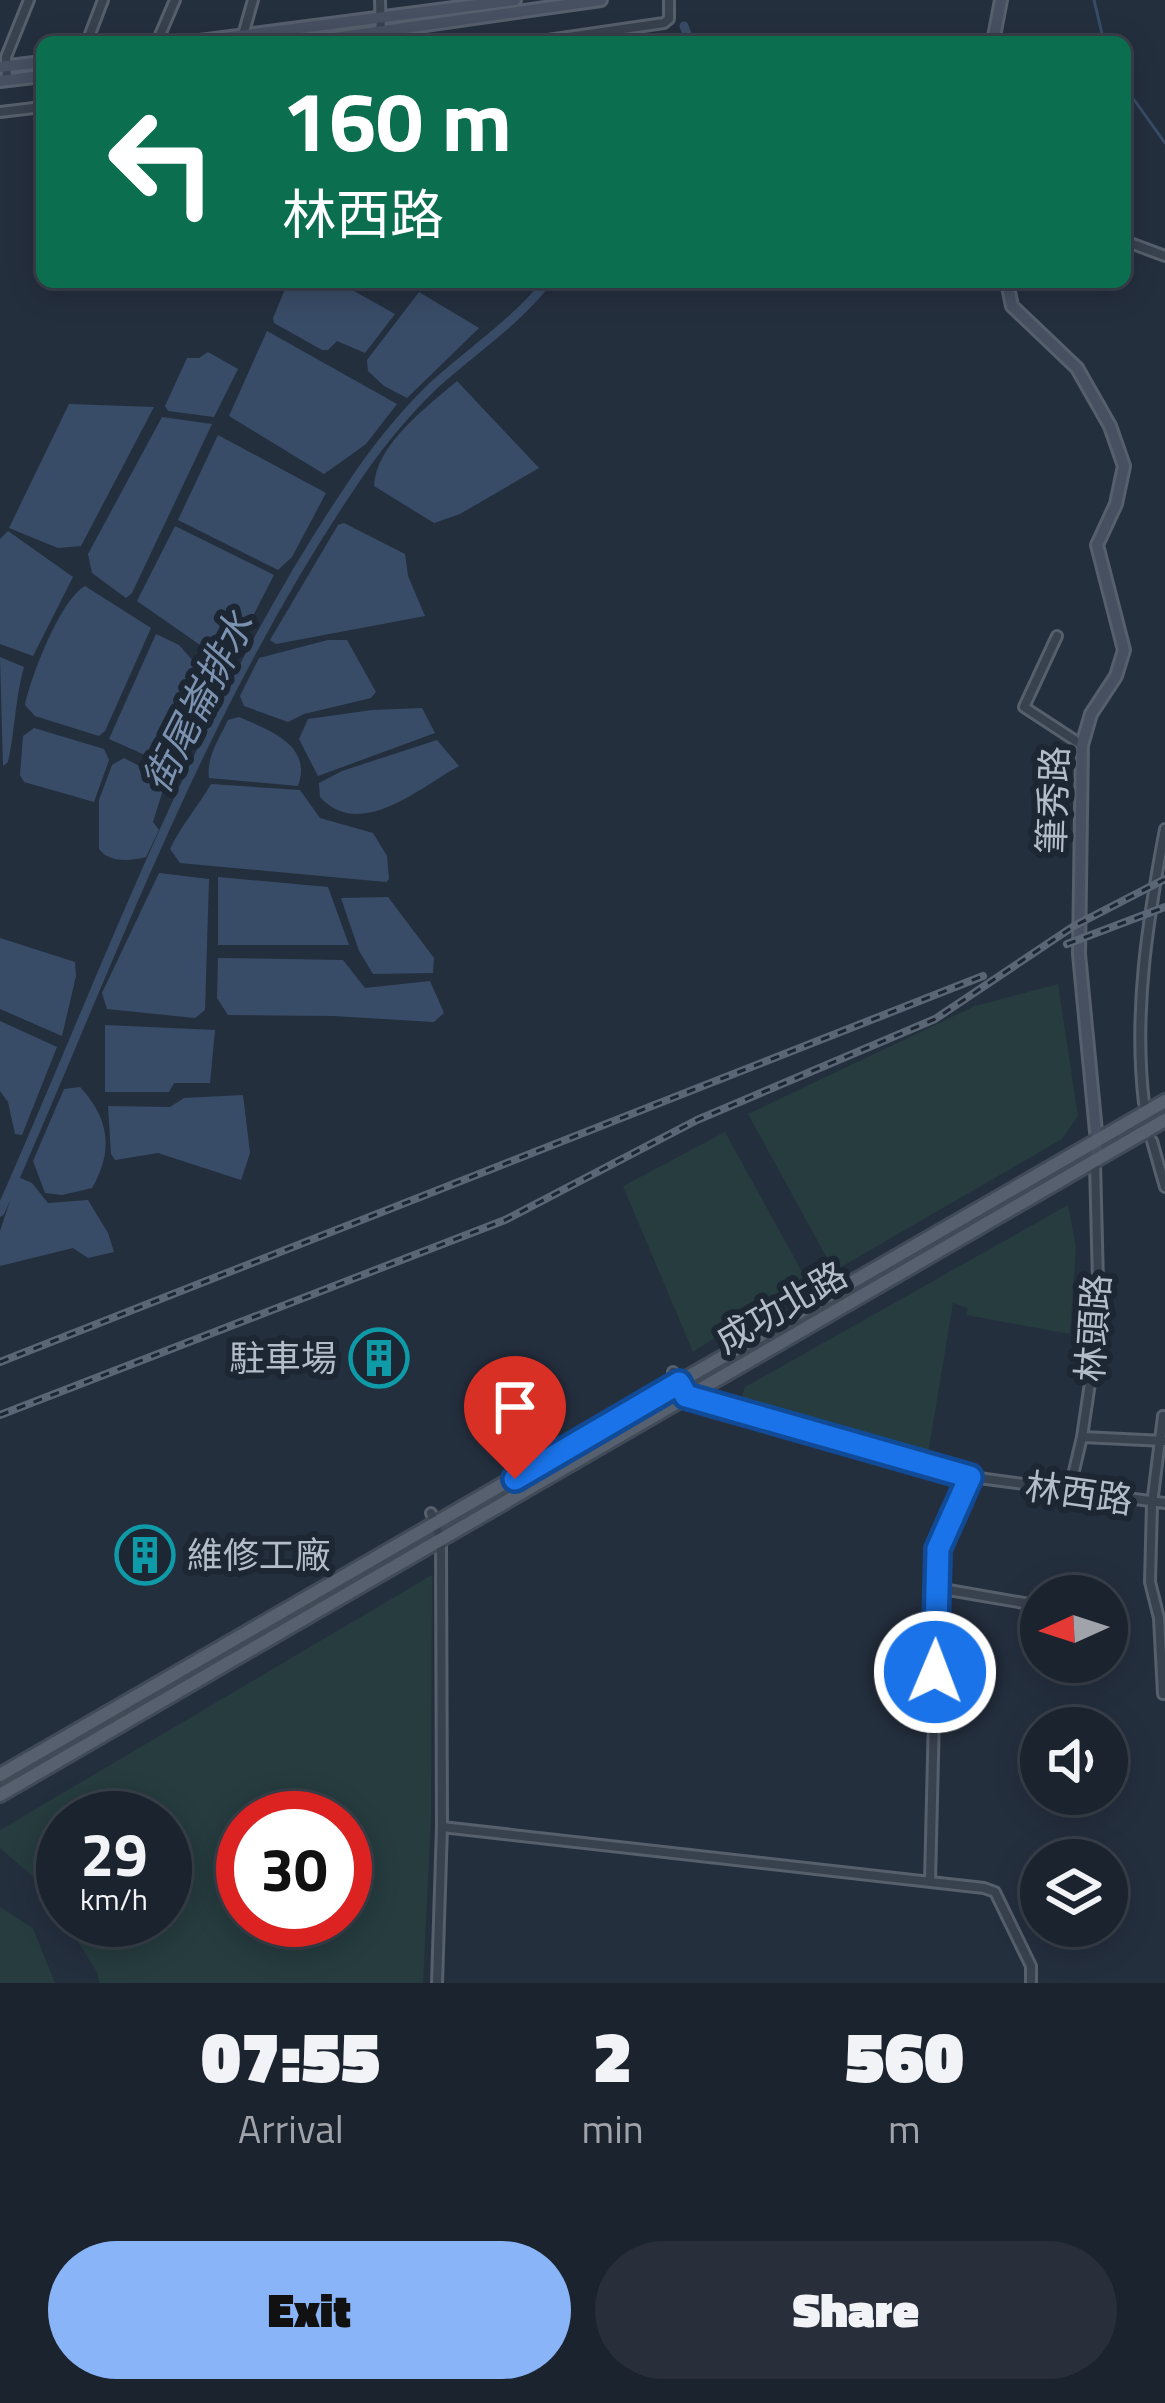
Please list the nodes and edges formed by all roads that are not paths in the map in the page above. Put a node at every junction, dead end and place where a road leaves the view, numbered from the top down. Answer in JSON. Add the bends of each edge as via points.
{"nodes":[{"id":1,"x":29,"y":0,"type":"edge"},
{"id":2,"x":103,"y":0,"type":"edge"},
{"id":3,"x":175,"y":0,"type":"edge"},
{"id":4,"x":253,"y":0,"type":"edge"},
{"id":5,"x":380,"y":0,"type":"edge"},
{"id":6,"x":515,"y":0,"type":"edge"},
{"id":7,"x":601,"y":0,"type":"edge"},
{"id":8,"x":669,"y":0,"type":"edge"},
{"id":9,"x":1001,"y":0,"type":"edge"},
{"id":10,"x":380,"y":31,"type":"edge"},
{"id":11,"x":89,"y":36,"type":"edge"},
{"id":12,"x":160,"y":36,"type":"edge"},
{"id":13,"x":242,"y":36,"type":"edge"},
{"id":14,"x":293,"y":36,"type":"edge"},
{"id":15,"x":346,"y":36,"type":"edge"},
{"id":16,"x":576,"y":36,"type":"edge"},
{"id":17,"x":994,"y":36,"type":"edge"},
{"id":18,"x":36,"y":63,"type":"edge"},
{"id":19,"x":3,"y":67,"type":"edge"},
{"id":20,"x":36,"y":77,"type":"edge"},
{"id":21,"x":4,"y":81,"type":"edge"},
{"id":22,"x":36,"y":108,"type":"edge"},
{"id":23,"x":0,"y":112,"type":"edge"},
{"id":24,"x":1131,"y":243,"type":"edge"},
{"id":25,"x":1165,"y":256,"type":"edge"},
{"id":26,"x":1009,"y":288,"type":"edge"},
{"id":27,"x":1057,"y":636,"type":"dead end"},
{"id":28,"x":1082,"y":745,"type":"junction"},
{"id":29,"x":1165,"y":829,"type":"edge"},
{"id":30,"x":1165,"y":1101,"type":"edge"},
{"id":31,"x":1147,"y":1106,"type":"junction"},
{"id":32,"x":1161,"y":1123,"type":"edge"},
{"id":33,"x":1153,"y":1141,"type":"dead end"},
{"id":34,"x":1097,"y":1142,"type":"junction"},
{"id":35,"x":1096,"y":1161,"type":"junction"},
{"id":36,"x":1165,"y":1187,"type":"edge"},
{"id":37,"x":676,"y":1378,"type":"junction"},
{"id":38,"x":686,"y":1396,"type":"junction"},
{"id":39,"x":1163,"y":1416,"type":"edge"},
{"id":40,"x":1082,"y":1438,"type":"junction"},
{"id":41,"x":1163,"y":1441,"type":"edge"},
{"id":42,"x":970,"y":1477,"type":"junction"},
{"id":43,"x":1069,"y":1492,"type":"junction"},
{"id":44,"x":1152,"y":1504,"type":"junction"},
{"id":45,"x":1165,"y":1504,"type":"edge"},
{"id":46,"x":433,"y":1519,"type":"junction"},
{"id":47,"x":442,"y":1541,"type":"junction"},
{"id":48,"x":937,"y":1588,"type":"junction"},
{"id":49,"x":1020,"y":1602,"type":"edge"},
{"id":50,"x":1163,"y":1694,"type":"edge"},
{"id":51,"x":0,"y":1775,"type":"edge"},
{"id":52,"x":0,"y":1795,"type":"edge"},
{"id":53,"x":442,"y":1827,"type":"junction"},
{"id":54,"x":930,"y":1883,"type":"junction"},
{"id":55,"x":437,"y":1983,"type":"edge"},
{"id":56,"x":1031,"y":1983,"type":"edge"}],
"edges":[{"from":1,"to":19,"type":"street"},
{"from":2,"to":11,"type":"street"},
{"from":3,"to":12,"type":"street"},
{"from":4,"to":13,"type":"street"},
{"from":5,"to":10,"type":"street"},
{"from":6,"to":10,"type":"street"},
{"from":7,"to":10,"type":"street"},
{"from":8,"to":16,"type":"street","via":[[664,23]]},
{"from":9,"to":17,"type":"street"},
{"from":10,"to":14,"type":"street"},
{"from":10,"to":15,"type":"street"},
{"from":18,"to":19,"type":"street"},
{"from":19,"to":21,"type":"street"},
{"from":20,"to":21,"type":"street"},
{"from":22,"to":23,"type":"street"},
{"from":24,"to":25,"type":"street"},
{"from":26,"to":28,"type":"street","name":"筆秀路","via":[[1012,306],[1077,368],[1124,466],[1096,545],[1124,650]]},
{"from":27,"to":28,"type":"street","via":[[1024,707]]},
{"from":28,"to":34,"type":"street","name":"筆秀路","via":[[1079,954]]},
{"from":29,"to":31,"type":"street","via":[[1138,1053]]},
{"from":30,"to":31,"type":"main road","name":"成功北路"},
{"from":31,"to":34,"type":"main road","name":"成功北路"},
{"from":32,"to":35,"type":"main road","name":"成功北路"},
{"from":33,"to":36,"type":"street"},
{"from":34,"to":35,"type":"street","name":"筆秀路"},
{"from":34,"to":37,"type":"main road","name":"成功北路"},
{"from":35,"to":38,"type":"main road","name":"成功北路"},
{"from":35,"to":40,"type":"street","name":"林頭路","via":[[1099,1322]]},
{"from":37,"to":38,"type":"street"},
{"from":37,"to":46,"type":"main road","name":"成功北路"},
{"from":38,"to":42,"type":"street","name":"林西路"},
{"from":38,"to":47,"type":"main road","name":"成功北路"},
{"from":39,"to":41,"type":"street","name":"林西路"},
{"from":40,"to":41,"type":"street"},
{"from":40,"to":43,"type":"street","name":"林頭路"},
{"from":41,"to":44,"type":"street","name":"林西路"},
{"from":42,"to":43,"type":"street","name":"林西路"},
{"from":42,"to":48,"type":"street","via":[[938,1549]]},
{"from":43,"to":44,"type":"street","name":"林西路"},
{"from":44,"to":45,"type":"street","name":"林西路"},
{"from":44,"to":50,"type":"street","name":"林西路","via":[[1150,1582]]},
{"from":46,"to":47,"type":"street"},
{"from":46,"to":51,"type":"main road","name":"成功北路"},
{"from":47,"to":52,"type":"main road","name":"成功北路"},
{"from":47,"to":53,"type":"street"},
{"from":48,"to":49,"type":"street"},
{"from":48,"to":54,"type":"street"},
{"from":53,"to":54,"type":"street"},
{"from":53,"to":55,"type":"street"},
{"from":54,"to":56,"type":"street","via":[[995,1892],[1031,1966]]}]}
